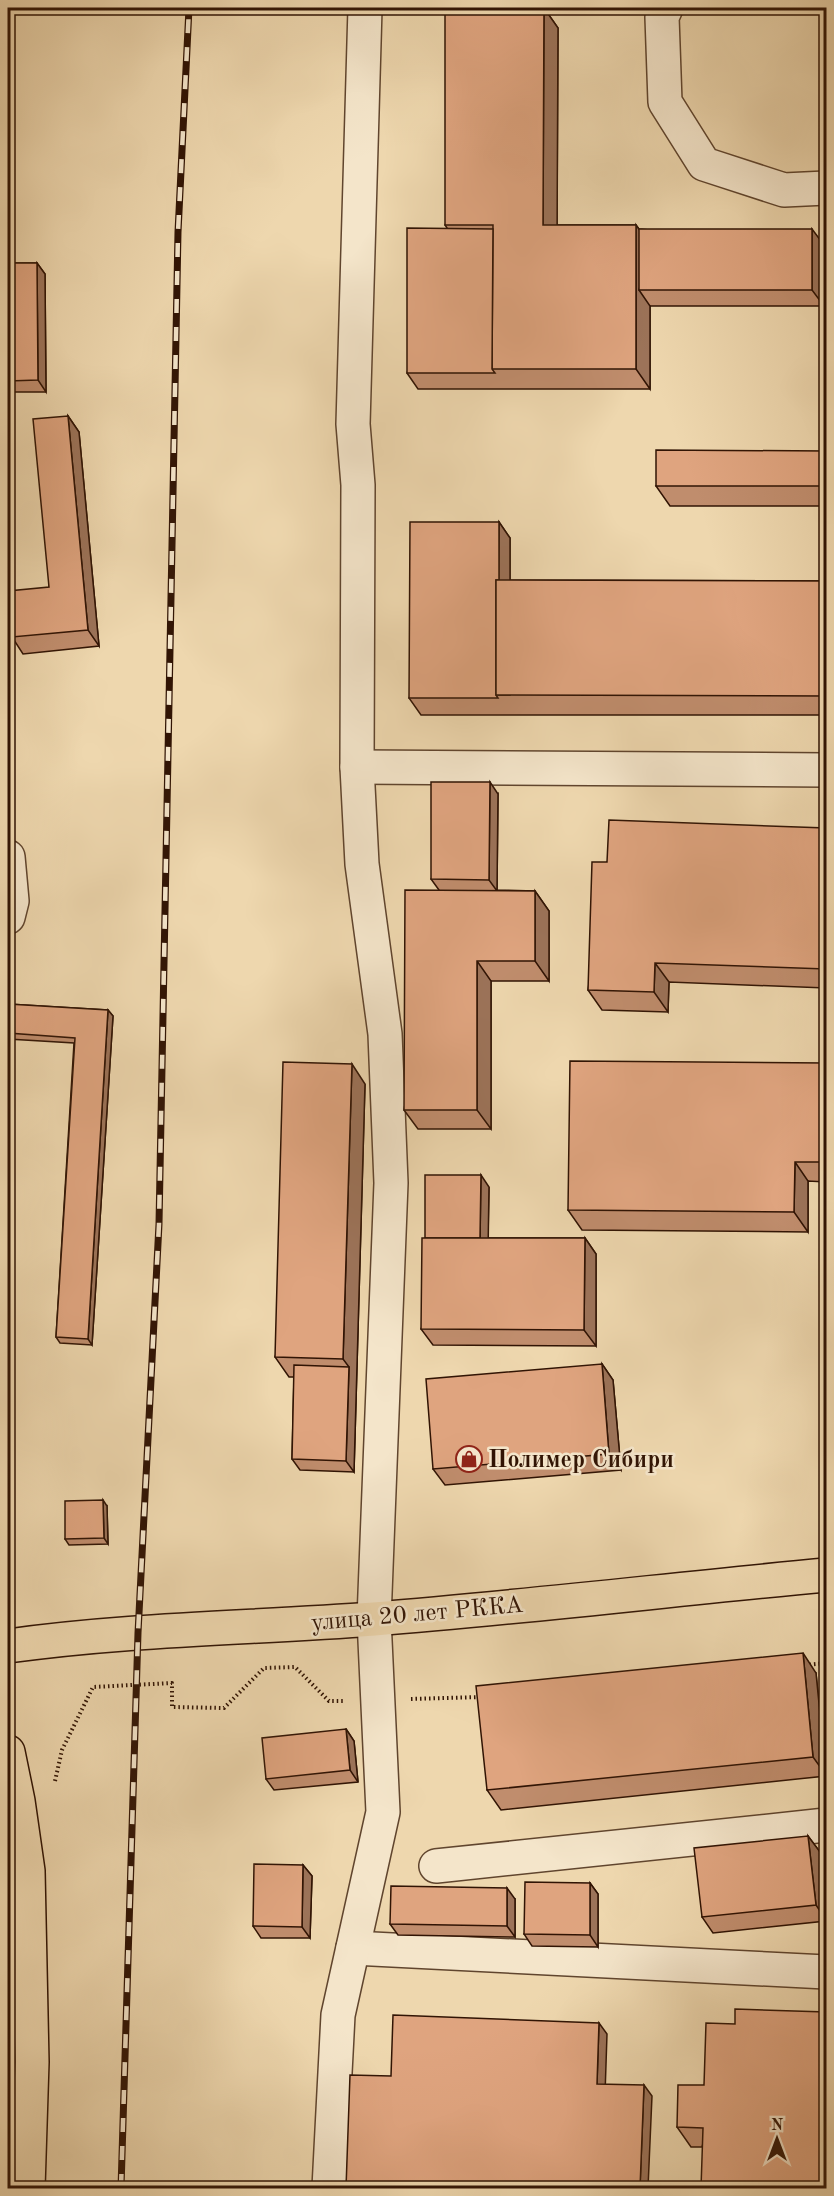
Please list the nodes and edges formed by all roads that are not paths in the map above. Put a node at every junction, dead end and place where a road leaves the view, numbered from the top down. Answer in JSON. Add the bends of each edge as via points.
{"nodes":[{"id":1,"x":365,"y":8,"type":"edge"},
{"id":2,"x":666,"y":8,"type":"edge"},
{"id":3,"x":826,"y":188,"type":"edge"},
{"id":4,"x":357,"y":767,"type":"junction"},
{"id":5,"x":826,"y":770,"type":"edge"},
{"id":6,"x":8,"y":857,"type":"edge"},
{"id":7,"x":8,"y":917,"type":"edge"},
{"id":8,"x":826,"y":1575,"type":"edge"},
{"id":9,"x":374,"y":1619,"type":"junction"},
{"id":10,"x":8,"y":1646,"type":"edge"},
{"id":11,"x":8,"y":1752,"type":"edge"},
{"id":12,"x":826,"y":1826,"type":"edge"},
{"id":13,"x":436,"y":1866,"type":"dead end"},
{"id":14,"x":352,"y":1948,"type":"junction"},
{"id":15,"x":826,"y":1972,"type":"edge"},
{"id":16,"x":28,"y":2188,"type":"edge"},
{"id":17,"x":329,"y":2188,"type":"edge"}],
"edges":[{"from":1,"to":4,"type":"street","via":[[353,424],[358,485]]},
{"from":2,"to":3,"type":"street","via":[[662,17],[665,102],[704,164],[784,190]]},
{"from":4,"to":5,"type":"street"},
{"from":4,"to":9,"type":"street","via":[[362,864],[385,1035],[391,1183]]},
{"from":6,"to":7,"type":"street","via":[[12,902]]},
{"from":8,"to":9,"type":"main road","name":"улица 20 лет РККА"},
{"from":9,"to":10,"type":"main road","name":"улица 20 лет РККА","via":[[138,1633]]},
{"from":9,"to":14,"type":"street","via":[[383,1812]]},
{"from":11,"to":16,"type":"main road","via":[[28,1871],[32,2062]]},
{"from":12,"to":13,"type":"street"},
{"from":14,"to":15,"type":"street"},
{"from":14,"to":17,"type":"street","via":[[338,2015]]}]}
